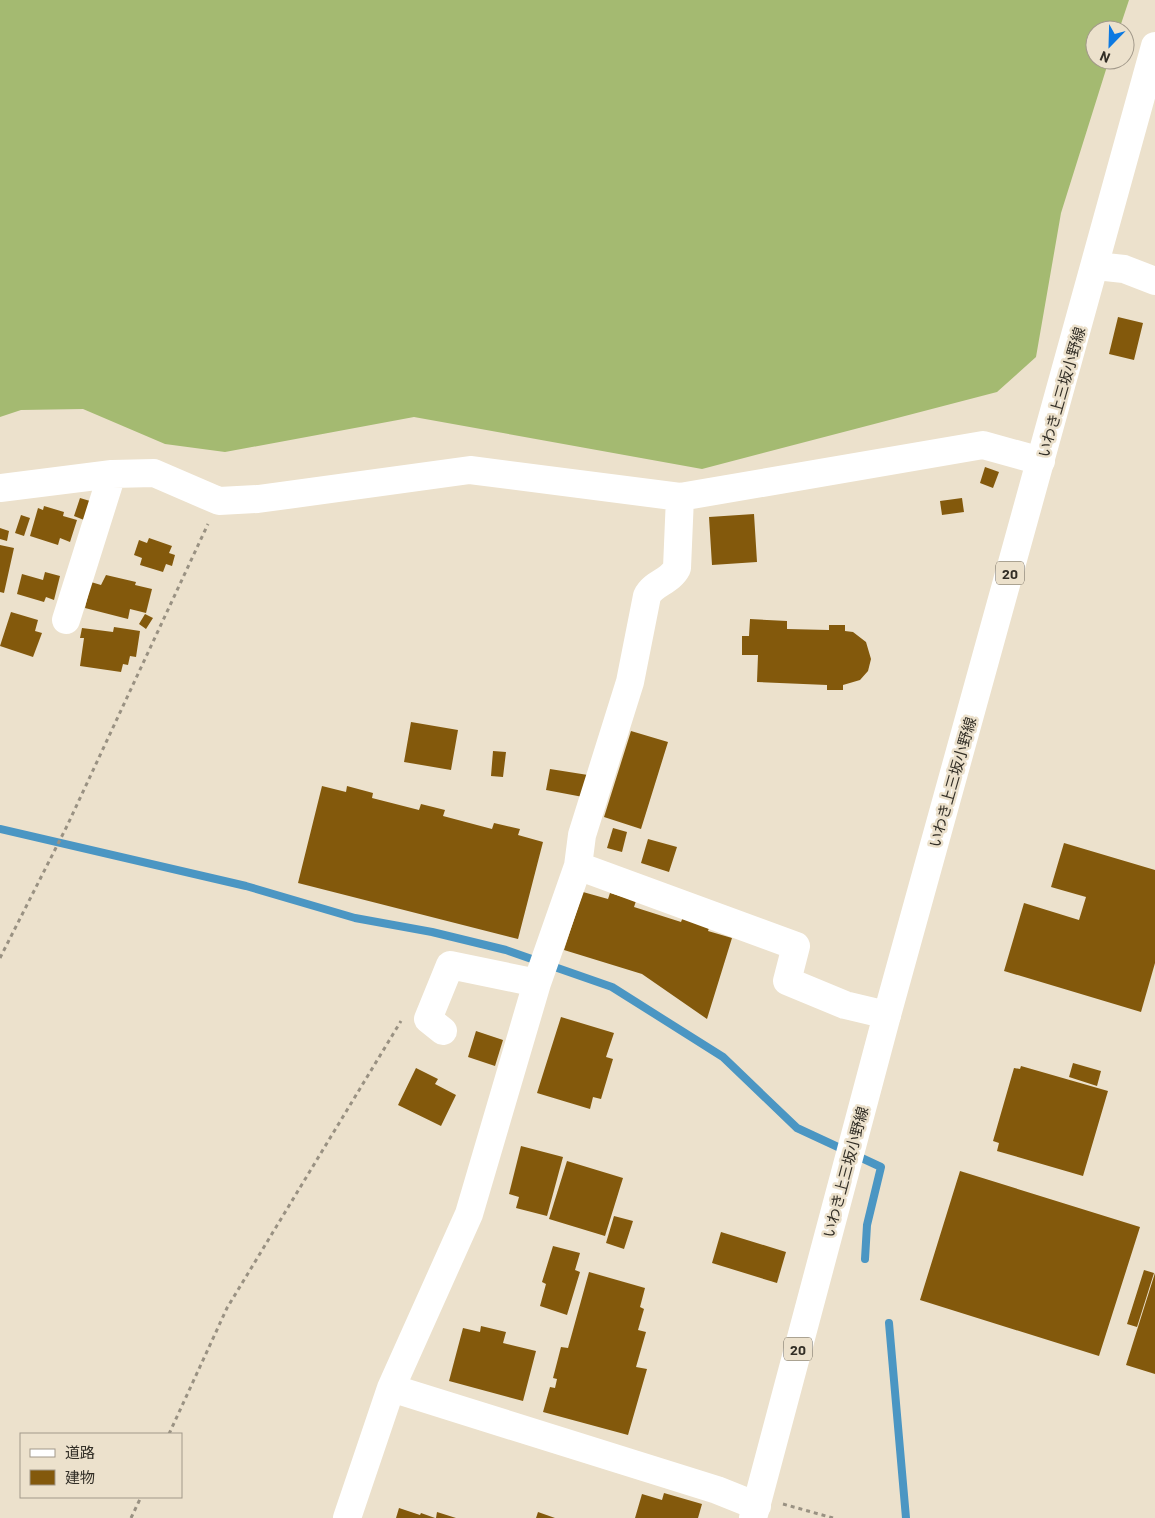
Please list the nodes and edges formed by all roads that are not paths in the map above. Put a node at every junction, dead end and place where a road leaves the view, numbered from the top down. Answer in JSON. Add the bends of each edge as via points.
{"nodes":[{"id":1,"x":1155,"y":46,"type":"edge"},
{"id":2,"x":1096,"y":266,"type":"junction"},
{"id":3,"x":1155,"y":281,"type":"edge"},
{"id":4,"x":1041,"y":460,"type":"junction"},
{"id":5,"x":112,"y":474,"type":"junction"},
{"id":6,"x":0,"y":488,"type":"edge"},
{"id":7,"x":680,"y":497,"type":"junction"},
{"id":8,"x":66,"y":620,"type":"dead end"},
{"id":9,"x":578,"y":866,"type":"junction"},
{"id":10,"x":537,"y":983,"type":"junction"},
{"id":11,"x":887,"y":1015,"type":"junction"},
{"id":12,"x":443,"y":1031,"type":"dead end"},
{"id":13,"x":391,"y":1388,"type":"junction"},
{"id":14,"x":756,"y":1507,"type":"edge"},
{"id":15,"x":347,"y":1518,"type":"edge"}],
"edges":[{"from":1,"to":2,"type":"street","name":"いわき上三坂小野線","number":"20"},
{"from":2,"to":3,"type":"street","via":[[1124,269]]},
{"from":2,"to":4,"type":"street","name":"いわき上三坂小野線","number":"20"},
{"from":4,"to":7,"type":"street","via":[[983,445]]},
{"from":4,"to":11,"type":"street","name":"いわき上三坂小野線","number":"20"},
{"from":5,"to":6,"type":"street"},
{"from":5,"to":7,"type":"street","via":[[154,473],[219,501],[258,499],[470,470]]},
{"from":5,"to":8,"type":"street"},
{"from":7,"to":9,"type":"street","via":[[677,568],[673,576],[650,590],[647,596],[630,682],[582,835]]},
{"from":9,"to":10,"type":"street"},
{"from":9,"to":11,"type":"street","via":[[796,946],[787,981],[845,1005]]},
{"from":10,"to":12,"type":"street","via":[[450,965],[428,1019]]},
{"from":10,"to":13,"type":"street","via":[[469,1214]]},
{"from":11,"to":14,"type":"street","name":"いわき上三坂小野線","number":"20"},
{"from":13,"to":14,"type":"street","via":[[717,1490]]},
{"from":13,"to":15,"type":"street"}]}
